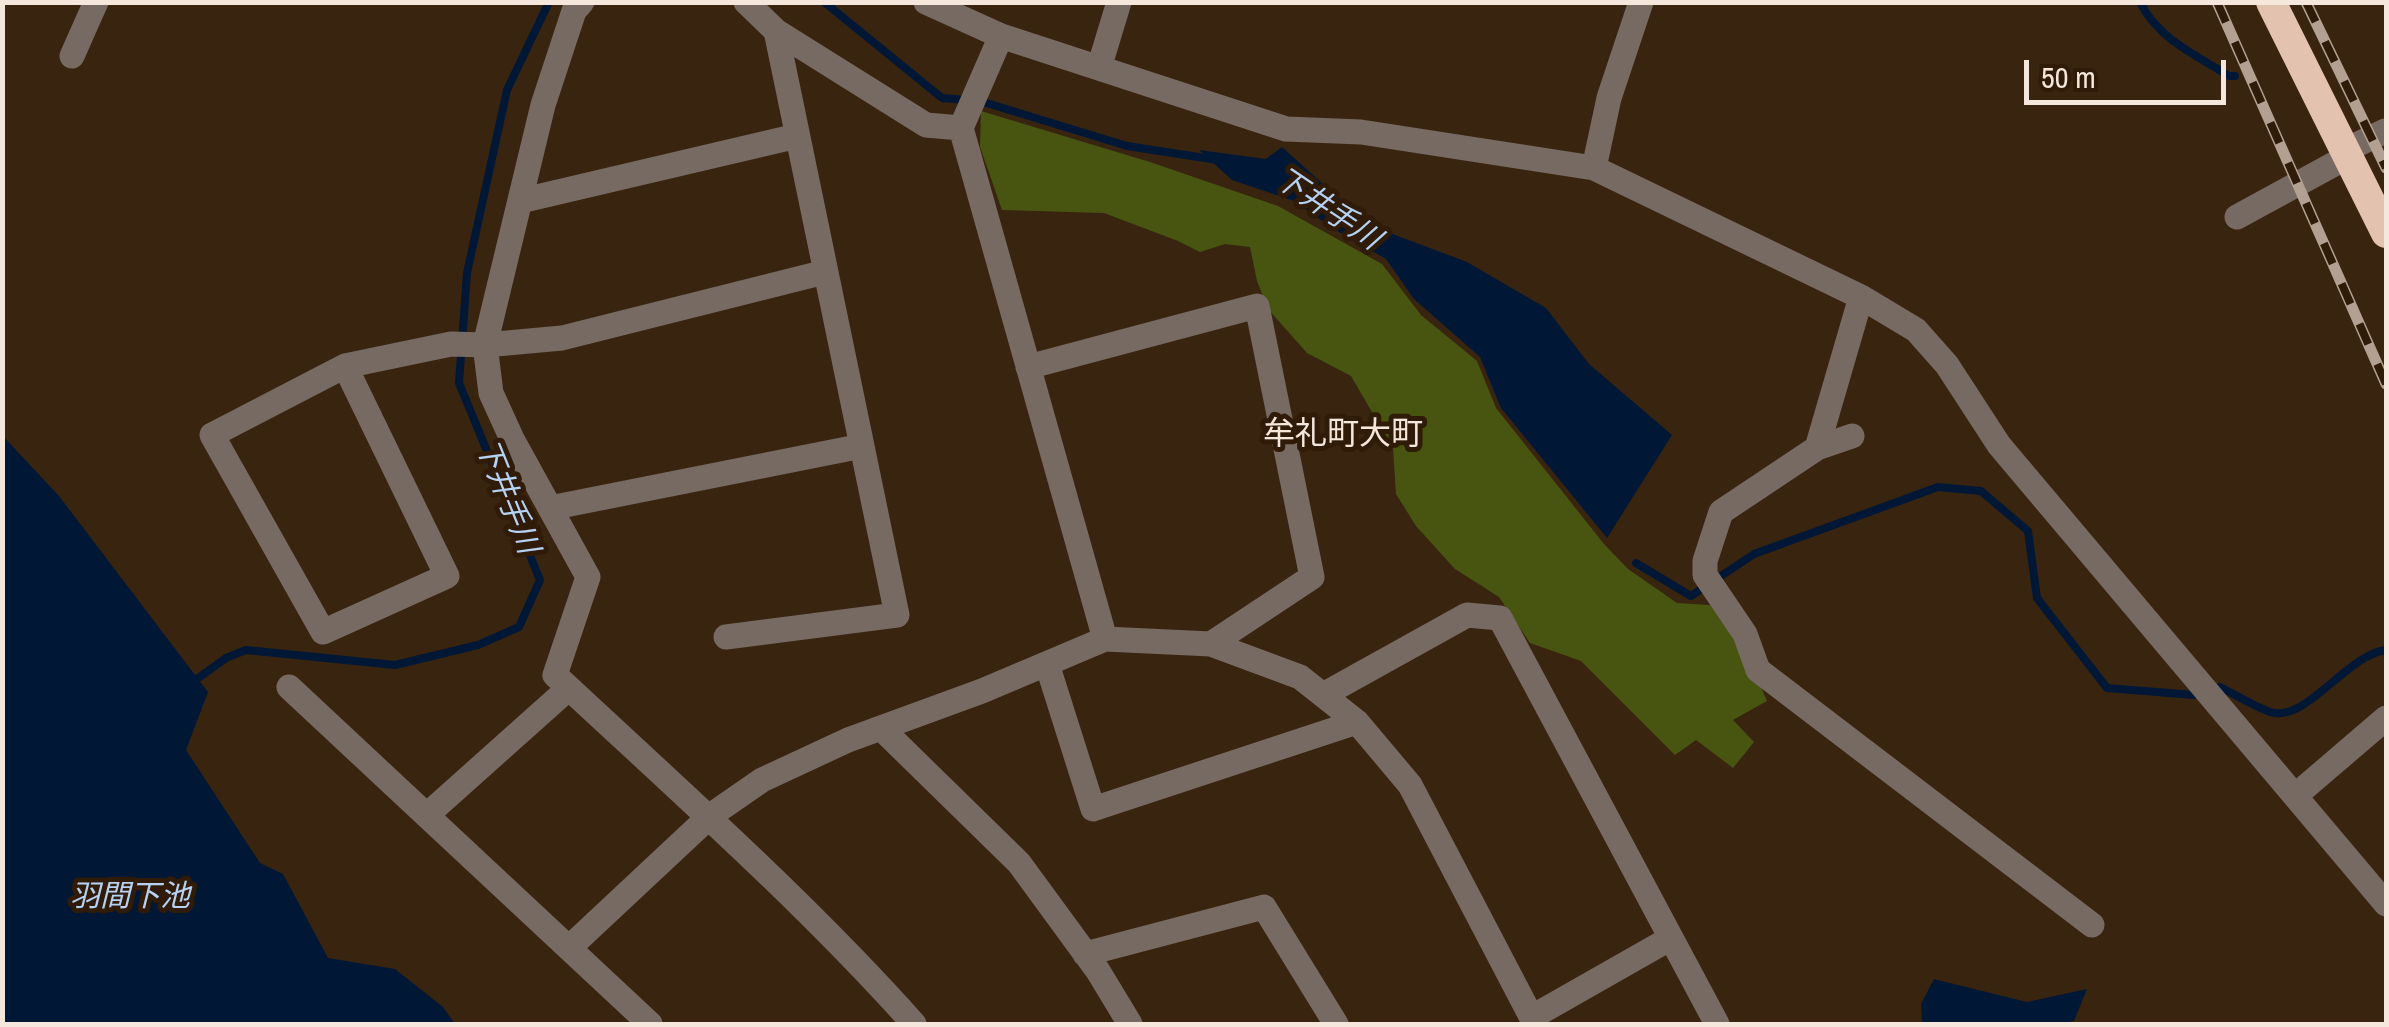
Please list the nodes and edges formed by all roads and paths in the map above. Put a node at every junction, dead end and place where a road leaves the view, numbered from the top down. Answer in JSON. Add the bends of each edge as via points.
{"nodes":[{"id":1,"x":96,"y":2,"type":"edge"},
{"id":2,"x":582,"y":2,"type":"edge"},
{"id":3,"x":746,"y":2,"type":"edge"},
{"id":4,"x":1119,"y":2,"type":"edge"},
{"id":5,"x":1641,"y":2,"type":"edge"},
{"id":6,"x":2271,"y":2,"type":"edge"},
{"id":7,"x":929,"y":3,"type":"edge"},
{"id":8,"x":776,"y":32,"type":"junction"},
{"id":9,"x":1001,"y":36,"type":"junction"},
{"id":10,"x":72,"y":56,"type":"dead end"},
{"id":11,"x":1099,"y":68,"type":"junction"},
{"id":12,"x":964,"y":123,"type":"junction"},
{"id":13,"x":2386,"y":134,"type":"edge"},
{"id":14,"x":797,"y":136,"type":"junction"},
{"id":15,"x":2345,"y":154,"type":"junction"},
{"id":16,"x":1594,"y":168,"type":"junction"},
{"id":17,"x":520,"y":200,"type":"junction"},
{"id":18,"x":2237,"y":217,"type":"dead end"},
{"id":19,"x":2386,"y":233,"type":"edge"},
{"id":20,"x":826,"y":272,"type":"junction"},
{"id":21,"x":1862,"y":297,"type":"junction"},
{"id":22,"x":471,"y":345,"type":"junction"},
{"id":23,"x":346,"y":366,"type":"junction"},
{"id":24,"x":1028,"y":366,"type":"junction"},
{"id":25,"x":1852,"y":436,"type":"dead end"},
{"id":26,"x":862,"y":446,"type":"junction"},
{"id":27,"x":1817,"y":448,"type":"junction"},
{"id":28,"x":550,"y":508,"type":"junction"},
{"id":29,"x":726,"y":637,"type":"dead end"},
{"id":30,"x":1105,"y":639,"type":"junction"},
{"id":31,"x":1211,"y":644,"type":"junction"},
{"id":32,"x":1046,"y":664,"type":"junction"},
{"id":33,"x":290,"y":686,"type":"dead end"},
{"id":34,"x":569,"y":688,"type":"junction"},
{"id":35,"x":1323,"y":695,"type":"junction"},
{"id":36,"x":2386,"y":718,"type":"edge"},
{"id":37,"x":1357,"y":722,"type":"junction"},
{"id":38,"x":881,"y":728,"type":"junction"},
{"id":39,"x":2295,"y":796,"type":"junction"},
{"id":40,"x":428,"y":814,"type":"junction"},
{"id":41,"x":710,"y":816,"type":"junction"},
{"id":42,"x":2386,"y":904,"type":"edge"},
{"id":43,"x":2092,"y":925,"type":"dead end"},
{"id":44,"x":1671,"y":938,"type":"junction"},
{"id":45,"x":570,"y":947,"type":"junction"},
{"id":46,"x":1085,"y":954,"type":"junction"},
{"id":47,"x":1534,"y":1021,"type":"edge"},
{"id":48,"x":650,"y":1024,"type":"edge"},
{"id":49,"x":914,"y":1024,"type":"edge"},
{"id":50,"x":1130,"y":1024,"type":"edge"},
{"id":51,"x":1336,"y":1024,"type":"edge"},
{"id":52,"x":1717,"y":1024,"type":"edge"}],
"edges":[{"from":1,"to":10,"type":"street"},
{"from":2,"to":17,"type":"street","via":[[543,105]]},
{"from":3,"to":8,"type":"street"},
{"from":4,"to":11,"type":"street"},
{"from":5,"to":16,"type":"street"},
{"from":6,"to":15,"type":"highway"},
{"from":7,"to":9,"type":"street"},
{"from":8,"to":12,"type":"street","via":[[926,125]]},
{"from":8,"to":14,"type":"street"},
{"from":9,"to":11,"type":"street"},
{"from":9,"to":12,"type":"street"},
{"from":11,"to":16,"type":"street","via":[[1286,129],[1361,132]]},
{"from":12,"to":24,"type":"street"},
{"from":13,"to":15,"type":"street"},
{"from":14,"to":17,"type":"street"},
{"from":14,"to":20,"type":"street"},
{"from":15,"to":18,"type":"street"},
{"from":15,"to":19,"type":"highway"},
{"from":16,"to":21,"type":"street"},
{"from":17,"to":22,"type":"street"},
{"from":20,"to":22,"type":"street","via":[[562,338]]},
{"from":20,"to":26,"type":"street"},
{"from":21,"to":27,"type":"street"},
{"from":21,"to":39,"type":"street","via":[[1916,330],[1947,365],[1999,444]]},
{"from":22,"to":23,"type":"street"},
{"from":22,"to":28,"type":"street"},
{"from":23,"to":23,"type":"street","via":[[212,435],[323,632],[448,576]]},
{"from":24,"to":30,"type":"street"},
{"from":24,"to":31,"type":"street","via":[[1258,306],[1312,578]]},
{"from":25,"to":27,"type":"street"},
{"from":26,"to":28,"type":"street"},
{"from":26,"to":29,"type":"street","via":[[897,615]]},
{"from":27,"to":43,"type":"street","via":[[1721,512],[1705,560],[1710,584],[1746,634],[1758,670]]},
{"from":28,"to":34,"type":"street","via":[[588,577],[555,675]]},
{"from":30,"to":31,"type":"street"},
{"from":30,"to":32,"type":"street"},
{"from":31,"to":35,"type":"street","via":[[1300,677]]},
{"from":32,"to":37,"type":"street","via":[[1093,810]]},
{"from":32,"to":38,"type":"street"},
{"from":33,"to":40,"type":"street"},
{"from":34,"to":40,"type":"street"},
{"from":34,"to":41,"type":"street"},
{"from":35,"to":37,"type":"street"},
{"from":35,"to":44,"type":"street","via":[[1467,614],[1500,618]]},
{"from":36,"to":39,"type":"street"},
{"from":37,"to":47,"type":"street","via":[[1410,784]]},
{"from":38,"to":41,"type":"street","via":[[762,780]]},
{"from":38,"to":46,"type":"street","via":[[1019,863]]},
{"from":39,"to":42,"type":"street"},
{"from":40,"to":45,"type":"street"},
{"from":41,"to":45,"type":"street"},
{"from":41,"to":49,"type":"street"},
{"from":44,"to":47,"type":"street"},
{"from":44,"to":52,"type":"street"},
{"from":45,"to":48,"type":"street"},
{"from":46,"to":50,"type":"street"},
{"from":46,"to":51,"type":"street","via":[[1264,907]]}]}
